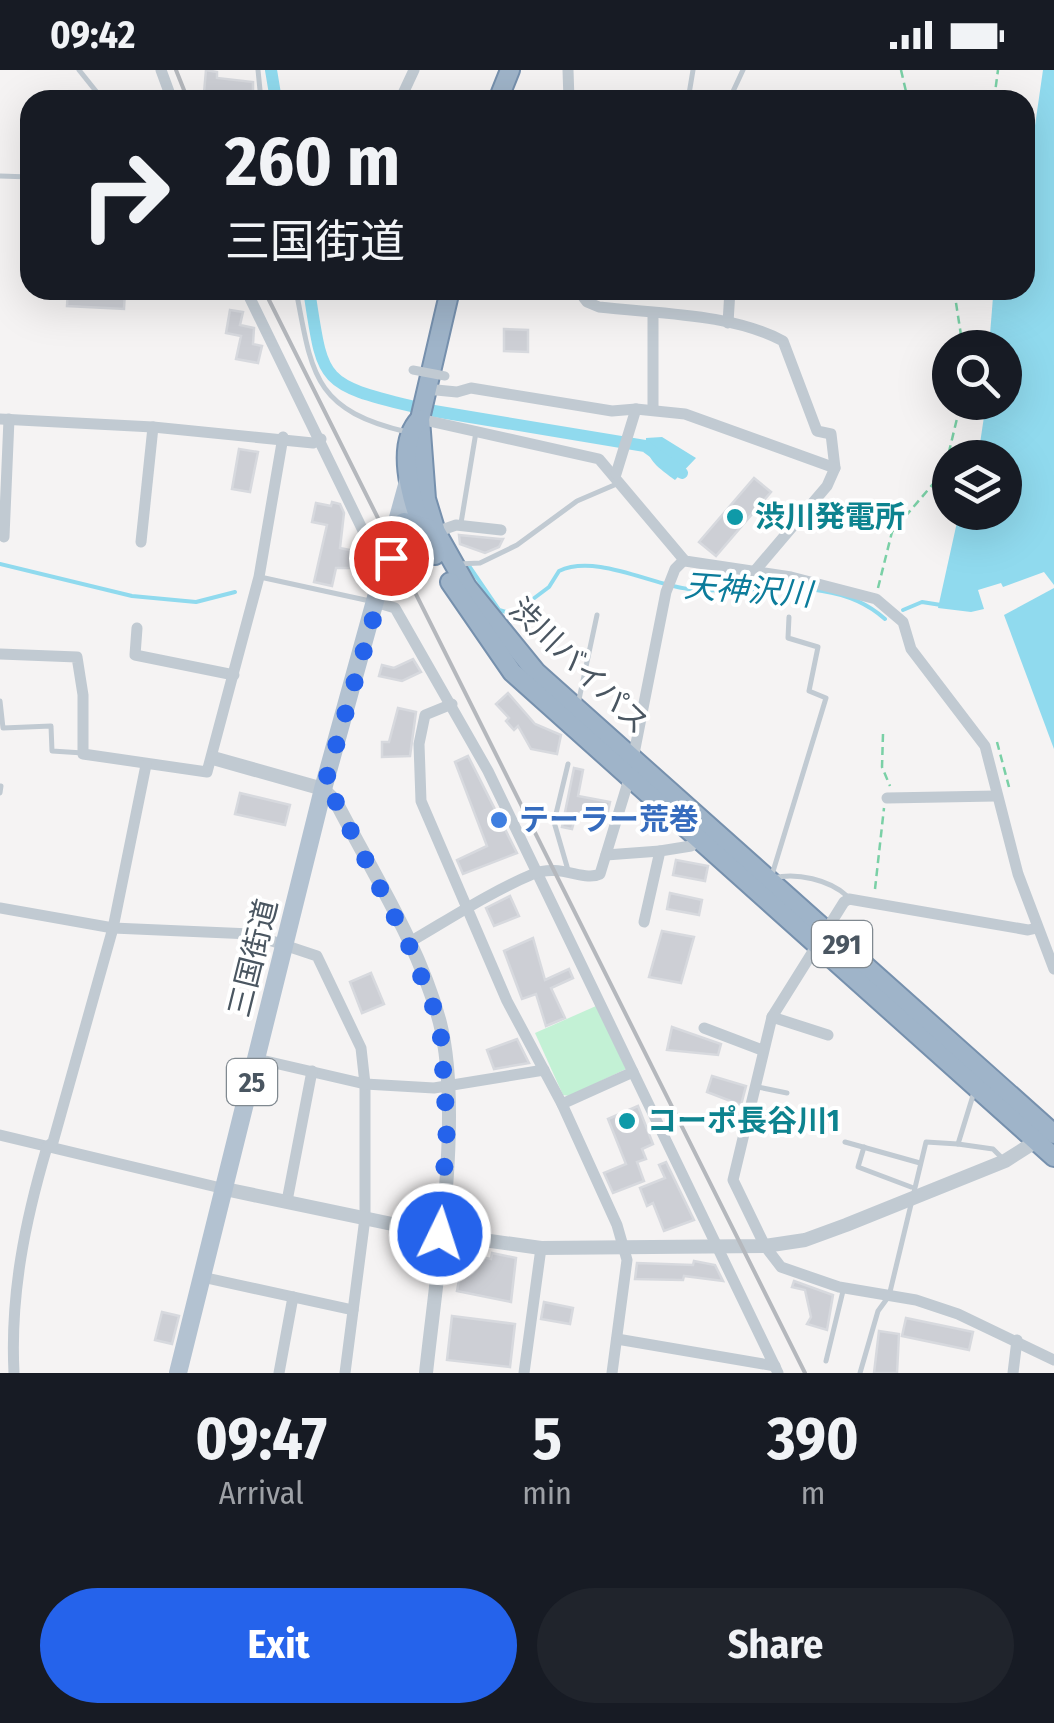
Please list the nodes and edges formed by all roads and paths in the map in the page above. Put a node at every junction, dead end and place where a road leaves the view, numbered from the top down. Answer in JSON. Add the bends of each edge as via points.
{"nodes":[{"id":1,"x":79,"y":70,"type":"edge"},
{"id":2,"x":95,"y":90,"type":"edge"},
{"id":3,"x":251,"y":300,"type":"edge"},
{"id":4,"x":298,"y":300,"type":"edge"},
{"id":5,"x":448,"y":300,"type":"edge"},
{"id":6,"x":585,"y":300,"type":"edge"},
{"id":7,"x":729,"y":300,"type":"edge"},
{"id":8,"x":956,"y":300,"type":"edge"},
{"id":9,"x":653,"y":314,"type":"junction"},
{"id":10,"x":728,"y":323,"type":"junction"},
{"id":11,"x":960,"y":330,"type":"edge"},
{"id":12,"x":413,"y":370,"type":"dead end"},
{"id":13,"x":444,"y":376,"type":"dead end"},
{"id":14,"x":426,"y":389,"type":"junction"},
{"id":15,"x":636,"y":408,"type":"junction"},
{"id":16,"x":653,"y":409,"type":"junction"},
{"id":17,"x":5,"y":419,"type":"edge"},
{"id":18,"x":956,"y":420,"type":"edge"},
{"id":19,"x":154,"y":426,"type":"junction"},
{"id":20,"x":476,"y":432,"type":"junction"},
{"id":21,"x":412,"y":434,"type":"junction"},
{"id":22,"x":283,"y":437,"type":"junction"},
{"id":23,"x":321,"y":439,"type":"junction"},
{"id":24,"x":835,"y":468,"type":"junction"},
{"id":25,"x":410,"y":474,"type":"junction"},
{"id":26,"x":619,"y":478,"type":"junction"},
{"id":27,"x":461,"y":525,"type":"junction"},
{"id":28,"x":398,"y":526,"type":"junction"},
{"id":29,"x":428,"y":528,"type":"junction"},
{"id":30,"x":501,"y":530,"type":"dead end"},
{"id":31,"x":4,"y":537,"type":"dead end"},
{"id":32,"x":140,"y":542,"type":"dead end"},
{"id":33,"x":388,"y":552,"type":"junction"},
{"id":34,"x":436,"y":557,"type":"junction"},
{"id":35,"x":684,"y":560,"type":"junction"},
{"id":36,"x":454,"y":566,"type":"junction"},
{"id":37,"x":753,"y":573,"type":"junction"},
{"id":38,"x":260,"y":577,"type":"junction"},
{"id":39,"x":876,"y":599,"type":"junction"},
{"id":40,"x":374,"y":601,"type":"junction"},
{"id":41,"x":597,"y":615,"type":"dead end"},
{"id":42,"x":788,"y":617,"type":"dead end"},
{"id":43,"x":137,"y":628,"type":"dead end"},
{"id":44,"x":0,"y":654,"type":"edge"},
{"id":45,"x":234,"y":675,"type":"junction"},
{"id":46,"x":0,"y":701,"type":"edge"},
{"id":47,"x":452,"y":704,"type":"junction"},
{"id":48,"x":576,"y":708,"type":"junction"},
{"id":49,"x":3,"y":728,"type":"junction"},
{"id":50,"x":883,"y":734,"type":"dead end"},
{"id":51,"x":0,"y":737,"type":"edge"},
{"id":52,"x":83,"y":754,"type":"junction"},
{"id":53,"x":632,"y":757,"type":"junction"},
{"id":54,"x":214,"y":758,"type":"junction"},
{"id":55,"x":568,"y":764,"type":"dead end"},
{"id":56,"x":146,"y":766,"type":"junction"},
{"id":57,"x":630,"y":779,"type":"junction"},
{"id":58,"x":1,"y":786,"type":"edge"},
{"id":59,"x":323,"y":790,"type":"junction"},
{"id":60,"x":0,"y":793,"type":"edge"},
{"id":61,"x":996,"y":796,"type":"junction"},
{"id":62,"x":887,"y":798,"type":"junction"},
{"id":63,"x":704,"y":834,"type":"junction"},
{"id":64,"x":660,"y":851,"type":"junction"},
{"id":65,"x":606,"y":855,"type":"junction"},
{"id":66,"x":568,"y":870,"type":"junction"},
{"id":67,"x":534,"y":873,"type":"junction"},
{"id":68,"x":771,"y":879,"type":"junction"},
{"id":69,"x":849,"y":899,"type":"junction"},
{"id":70,"x":870,"y":903,"type":"junction"},
{"id":71,"x":0,"y":908,"type":"edge"},
{"id":72,"x":468,"y":910,"type":"junction"},
{"id":73,"x":644,"y":922,"type":"dead end"},
{"id":74,"x":113,"y":928,"type":"junction"},
{"id":75,"x":1037,"y":928,"type":"junction"},
{"id":76,"x":820,"y":936,"type":"junction"},
{"id":77,"x":408,"y":943,"type":"junction"},
{"id":78,"x":284,"y":948,"type":"junction"},
{"id":79,"x":1054,"y":969,"type":"edge"},
{"id":80,"x":772,"y":1017,"type":"junction"},
{"id":81,"x":704,"y":1028,"type":"dead end"},
{"id":82,"x":828,"y":1035,"type":"dead end"},
{"id":83,"x":762,"y":1050,"type":"junction"},
{"id":84,"x":257,"y":1059,"type":"junction"},
{"id":85,"x":544,"y":1070,"type":"junction"},
{"id":86,"x":312,"y":1071,"type":"junction"},
{"id":87,"x":633,"y":1072,"type":"junction"},
{"id":88,"x":366,"y":1084,"type":"junction"},
{"id":89,"x":976,"y":1086,"type":"junction"},
{"id":90,"x":758,"y":1087,"type":"junction"},
{"id":91,"x":446,"y":1088,"type":"junction"},
{"id":92,"x":787,"y":1092,"type":"dead end"},
{"id":93,"x":562,"y":1104,"type":"junction"},
{"id":94,"x":752,"y":1110,"type":"junction"},
{"id":95,"x":800,"y":1126,"type":"dead end"},
{"id":96,"x":1049,"y":1134,"type":"edge"},
{"id":97,"x":0,"y":1135,"type":"edge"},
{"id":98,"x":845,"y":1142,"type":"dead end"},
{"id":99,"x":958,"y":1144,"type":"junction"},
{"id":100,"x":47,"y":1147,"type":"junction"},
{"id":101,"x":864,"y":1148,"type":"junction"},
{"id":102,"x":1054,"y":1158,"type":"edge"},
{"id":103,"x":1005,"y":1161,"type":"junction"},
{"id":104,"x":920,"y":1163,"type":"junction"},
{"id":105,"x":225,"y":1189,"type":"junction"},
{"id":106,"x":910,"y":1194,"type":"junction"},
{"id":107,"x":287,"y":1201,"type":"junction"},
{"id":108,"x":366,"y":1218,"type":"junction"},
{"id":109,"x":440,"y":1234,"type":"junction"},
{"id":110,"x":765,"y":1246,"type":"junction"},
{"id":111,"x":716,"y":1247,"type":"junction"},
{"id":112,"x":541,"y":1248,"type":"junction"},
{"id":113,"x":624,"y":1251,"type":"junction"},
{"id":114,"x":202,"y":1277,"type":"junction"},
{"id":115,"x":844,"y":1288,"type":"junction"},
{"id":116,"x":889,"y":1296,"type":"junction"},
{"id":117,"x":293,"y":1297,"type":"junction"},
{"id":118,"x":354,"y":1310,"type":"junction"},
{"id":119,"x":617,"y":1339,"type":"junction"},
{"id":120,"x":1017,"y":1340,"type":"junction"},
{"id":121,"x":1054,"y":1360,"type":"edge"},
{"id":122,"x":826,"y":1361,"type":"dead end"},
{"id":123,"x":776,"y":1370,"type":"edge"},
{"id":124,"x":14,"y":1373,"type":"edge"},
{"id":125,"x":178,"y":1373,"type":"edge"},
{"id":126,"x":279,"y":1373,"type":"edge"},
{"id":127,"x":345,"y":1373,"type":"edge"},
{"id":128,"x":426,"y":1373,"type":"edge"},
{"id":129,"x":524,"y":1373,"type":"edge"},
{"id":130,"x":612,"y":1373,"type":"edge"},
{"id":131,"x":860,"y":1373,"type":"edge"},
{"id":132,"x":1013,"y":1373,"type":"edge"}],
"edges":[{"from":1,"to":2,"type":"lane"},
{"from":3,"to":23,"type":"street"},
{"from":4,"to":21,"type":"lane","via":[[306,355],[325,388],[348,412]]},
{"from":5,"to":14,"type":"highway","name":"三国街道","number":"291"},
{"from":6,"to":9,"type":"street"},
{"from":7,"to":10,"type":"street"},
{"from":8,"to":11,"type":"path"},
{"from":9,"to":10,"type":"street"},
{"from":9,"to":16,"type":"street"},
{"from":10,"to":24,"type":"street","via":[[782,342],[817,431],[831,434]]},
{"from":12,"to":13,"type":"street","bridge":true},
{"from":14,"to":15,"type":"street","via":[[471,388]]},
{"from":14,"to":21,"type":"highway","name":"三国街道","number":"291"},
{"from":15,"to":16,"type":"street"},
{"from":15,"to":26,"type":"street"},
{"from":16,"to":24,"type":"street","via":[[685,414]]},
{"from":17,"to":19,"type":"street"},
{"from":17,"to":31,"type":"street"},
{"from":18,"to":39,"type":"path","via":[[940,476],[892,532]]},
{"from":19,"to":22,"type":"street"},
{"from":19,"to":32,"type":"street"},
{"from":20,"to":21,"type":"street"},
{"from":20,"to":26,"type":"street","via":[[588,455]]},
{"from":20,"to":27,"type":"lane"},
{"from":21,"to":25,"type":"main road","name":"三国街道","number":"25"},
{"from":21,"to":25,"type":"highway","name":"渋川バイパス","number":"291"},
{"from":21,"to":29,"type":"highway","name":"渋川バイパス","number":"291"},
{"from":21,"to":33,"type":"main road","name":"三国街道","number":"25"},
{"from":22,"to":23,"type":"street"},
{"from":22,"to":38,"type":"street"},
{"from":23,"to":33,"type":"street","via":[[370,545]]},
{"from":24,"to":37,"type":"street"},
{"from":25,"to":28,"type":"main road","name":"三国街道","number":"25"},
{"from":25,"to":29,"type":"highway","name":"渋川バイパス","number":"291"},
{"from":26,"to":35,"type":"street"},
{"from":26,"to":36,"type":"lane","via":[[517,544],[480,563]]},
{"from":27,"to":29,"type":"street"},
{"from":27,"to":30,"type":"street"},
{"from":28,"to":29,"type":"highway"},
{"from":28,"to":33,"type":"main road","name":"三国街道","number":"25"},
{"from":29,"to":34,"type":"highway","name":"渋川バイパス","number":"291"},
{"from":29,"to":36,"type":"highway","name":"渋川バイパス","number":"291"},
{"from":33,"to":34,"type":"highway","via":[[410,538]]},
{"from":33,"to":40,"type":"main road","name":"三国街道","number":"25"},
{"from":34,"to":57,"type":"highway","name":"渋川バイパス","number":"291","via":[[512,672]]},
{"from":35,"to":37,"type":"street"},
{"from":35,"to":53,"type":"street","via":[[667,588]]},
{"from":36,"to":48,"type":"highway","name":"渋川バイパス","number":"291","via":[[506,640]]},
{"from":37,"to":39,"type":"street"},
{"from":38,"to":40,"type":"lane"},
{"from":38,"to":45,"type":"street"},
{"from":39,"to":61,"type":"street","via":[[902,622],[911,650],[980,735]]},
{"from":40,"to":47,"type":"street","via":[[396,608]]},
{"from":40,"to":59,"type":"main road","name":"三国街道","number":"25","via":[[339,708]]},
{"from":41,"to":48,"type":"lane"},
{"from":42,"to":68,"type":"lane","via":[[788,638],[818,648],[809,691],[826,698]]},
{"from":43,"to":45,"type":"street","via":[[135,656]]},
{"from":44,"to":52,"type":"street","via":[[77,657]]},
{"from":45,"to":54,"type":"street"},
{"from":46,"to":49,"type":"lane"},
{"from":47,"to":67,"type":"street"},
{"from":47,"to":72,"type":"street","via":[[425,715],[421,801]]},
{"from":48,"to":53,"type":"highway","name":"渋川バイパス","number":"291"},
{"from":49,"to":51,"type":"lane"},
{"from":49,"to":52,"type":"lane","via":[[51,726],[52,750]]},
{"from":50,"to":62,"type":"path"},
{"from":52,"to":56,"type":"street"},
{"from":53,"to":57,"type":"street"},
{"from":53,"to":63,"type":"highway","name":"渋川バイパス","number":"291"},
{"from":54,"to":56,"type":"street","via":[[207,772]]},
{"from":54,"to":59,"type":"street"},
{"from":55,"to":66,"type":"lane","via":[[554,822]]},
{"from":56,"to":74,"type":"street"},
{"from":57,"to":63,"type":"highway","name":"渋川バイパス","number":"291"},
{"from":57,"to":65,"type":"street"},
{"from":58,"to":60,"type":"lane"},
{"from":59,"to":77,"type":"street","via":[[336,802]]},
{"from":59,"to":78,"type":"main road","name":"三国街道","number":"25"},
{"from":61,"to":62,"type":"street"},
{"from":61,"to":75,"type":"street"},
{"from":62,"to":70,"type":"path"},
{"from":63,"to":64,"type":"street","via":[[692,846]]},
{"from":63,"to":68,"type":"highway","name":"渋川バイパス","number":"291"},
{"from":63,"to":76,"type":"highway","name":"渋川バイパス","number":"291"},
{"from":64,"to":65,"type":"street"},
{"from":64,"to":73,"type":"street"},
{"from":65,"to":66,"type":"street","via":[[596,877]]},
{"from":66,"to":67,"type":"street"},
{"from":67,"to":72,"type":"street"},
{"from":67,"to":87,"type":"street"},
{"from":68,"to":69,"type":"lane","via":[[785,875],[835,885]]},
{"from":68,"to":76,"type":"highway","name":"渋川バイパス","number":"291"},
{"from":69,"to":70,"type":"street"},
{"from":69,"to":76,"type":"street"},
{"from":70,"to":75,"type":"street"},
{"from":71,"to":74,"type":"street"},
{"from":72,"to":77,"type":"street"},
{"from":72,"to":85,"type":"street"},
{"from":74,"to":78,"type":"street","via":[[252,934]]},
{"from":74,"to":100,"type":"street"},
{"from":75,"to":79,"type":"street"},
{"from":76,"to":80,"type":"street"},
{"from":76,"to":89,"type":"highway","name":"渋川バイパス","number":"291"},
{"from":76,"to":96,"type":"highway","name":"渋川バイパス","number":"291"},
{"from":77,"to":91,"type":"street","via":[[440,1024]]},
{"from":78,"to":84,"type":"main road","name":"三国街道","number":"25"},
{"from":78,"to":88,"type":"street","via":[[317,956],[361,1048]]},
{"from":80,"to":82,"type":"street"},
{"from":80,"to":83,"type":"street"},
{"from":81,"to":83,"type":"street"},
{"from":83,"to":90,"type":"street"},
{"from":84,"to":86,"type":"street"},
{"from":84,"to":105,"type":"main road","name":"三国街道","number":"25"},
{"from":85,"to":91,"type":"street"},
{"from":85,"to":93,"type":"street"},
{"from":86,"to":88,"type":"street"},
{"from":86,"to":107,"type":"street"},
{"from":87,"to":93,"type":"street"},
{"from":87,"to":111,"type":"street"},
{"from":88,"to":91,"type":"street"},
{"from":88,"to":108,"type":"street"},
{"from":89,"to":96,"type":"highway","name":"渋川バイパス","number":"291"},
{"from":89,"to":99,"type":"lane"},
{"from":90,"to":92,"type":"lane"},
{"from":90,"to":94,"type":"street"},
{"from":91,"to":109,"type":"street"},
{"from":93,"to":113,"type":"street"},
{"from":94,"to":95,"type":"street"},
{"from":94,"to":110,"type":"street","via":[[733,1180]]},
{"from":96,"to":102,"type":"highway","name":"渋川バイパス","number":"291"},
{"from":96,"to":103,"type":"street"},
{"from":97,"to":100,"type":"street"},
{"from":98,"to":101,"type":"lane"},
{"from":99,"to":103,"type":"lane","via":[[993,1149]]},
{"from":99,"to":104,"type":"lane","via":[[926,1142]]},
{"from":100,"to":105,"type":"street"},
{"from":100,"to":124,"type":"street","via":[[27,1216],[12,1327]]},
{"from":101,"to":104,"type":"lane"},
{"from":101,"to":106,"type":"lane","via":[[858,1167]]},
{"from":103,"to":106,"type":"street"},
{"from":104,"to":106,"type":"lane"},
{"from":105,"to":107,"type":"street"},
{"from":105,"to":114,"type":"main road","name":"三国街道","number":"25"},
{"from":106,"to":110,"type":"street","via":[[805,1240]]},
{"from":106,"to":116,"type":"lane"},
{"from":107,"to":108,"type":"street"},
{"from":108,"to":109,"type":"street"},
{"from":108,"to":118,"type":"street"},
{"from":109,"to":112,"type":"street"},
{"from":109,"to":128,"type":"street"},
{"from":110,"to":111,"type":"street"},
{"from":110,"to":115,"type":"street","via":[[781,1267]]},
{"from":111,"to":113,"type":"street"},
{"from":111,"to":123,"type":"street"},
{"from":112,"to":113,"type":"street"},
{"from":112,"to":129,"type":"street"},
{"from":113,"to":119,"type":"street"},
{"from":114,"to":117,"type":"street"},
{"from":114,"to":125,"type":"main road","name":"三国街道","number":"25"},
{"from":115,"to":116,"type":"street"},
{"from":115,"to":122,"type":"lane"},
{"from":116,"to":120,"type":"street","via":[[958,1314]]},
{"from":116,"to":131,"type":"lane","via":[[878,1311]]},
{"from":117,"to":118,"type":"street"},
{"from":117,"to":126,"type":"street"},
{"from":118,"to":127,"type":"street"},
{"from":119,"to":123,"type":"street"},
{"from":119,"to":130,"type":"street"},
{"from":120,"to":121,"type":"street"},
{"from":120,"to":132,"type":"street"}]}
